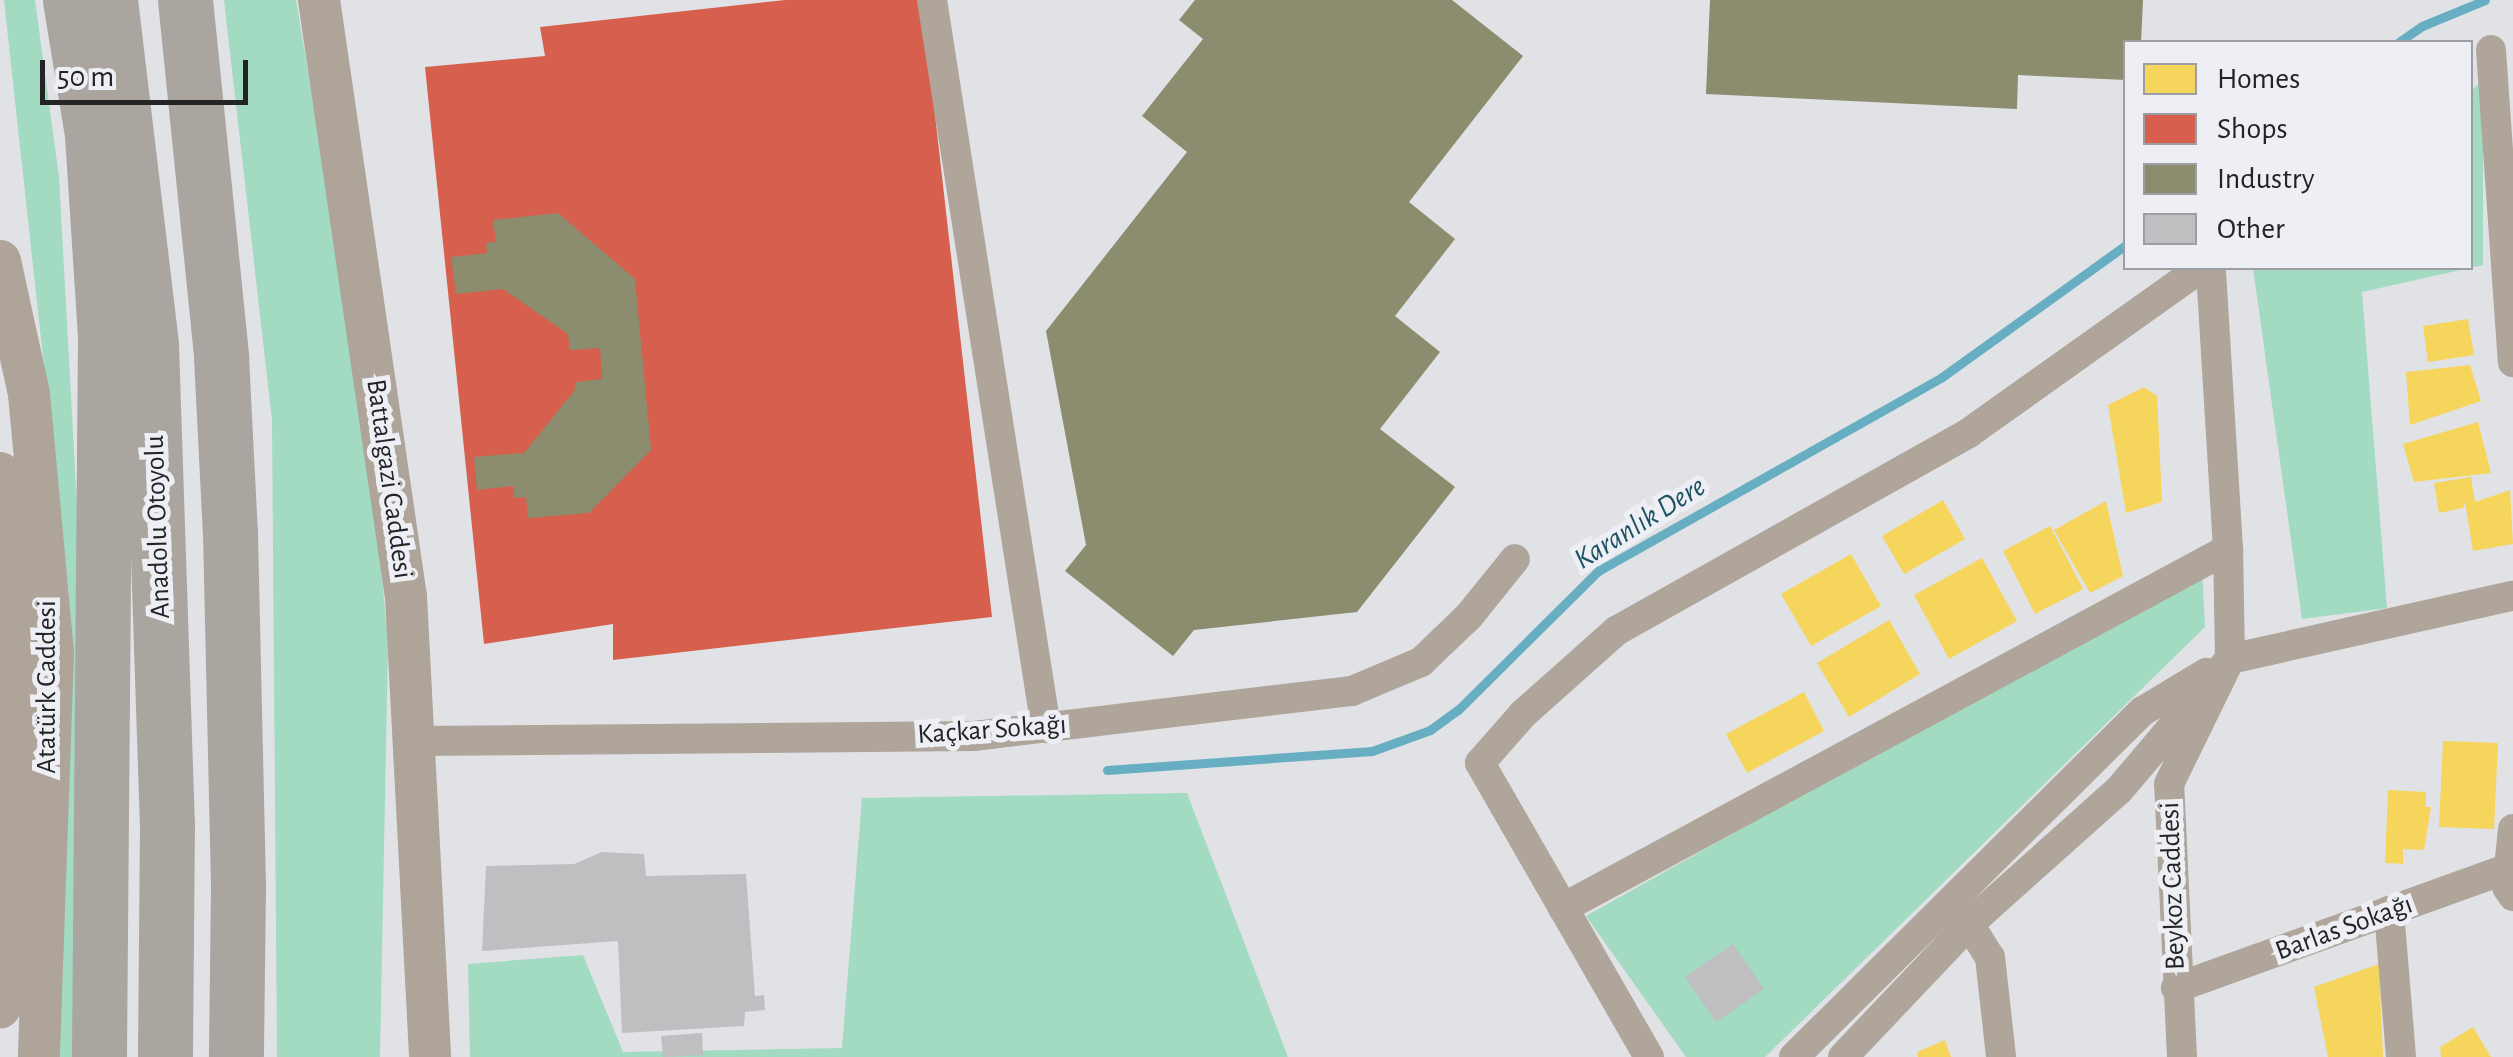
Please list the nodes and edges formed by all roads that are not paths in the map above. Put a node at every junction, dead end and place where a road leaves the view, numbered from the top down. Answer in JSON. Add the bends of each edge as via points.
{"nodes":[{"id":1,"x":70,"y":0,"type":"edge"},
{"id":2,"x":110,"y":0,"type":"edge"},
{"id":3,"x":185,"y":0,"type":"edge"},
{"id":4,"x":320,"y":0,"type":"edge"},
{"id":5,"x":932,"y":0,"type":"edge"},
{"id":6,"x":2492,"y":52,"type":"edge"},
{"id":7,"x":0,"y":262,"type":"edge"},
{"id":8,"x":2199,"y":270,"type":"edge"},
{"id":9,"x":2211,"y":270,"type":"edge"},
{"id":10,"x":2513,"y":362,"type":"edge"},
{"id":11,"x":0,"y":473,"type":"edge"},
{"id":12,"x":2228,"y":549,"type":"junction"},
{"id":13,"x":1515,"y":558,"type":"dead end"},
{"id":14,"x":2513,"y":596,"type":"edge"},
{"id":15,"x":2230,"y":658,"type":"junction"},
{"id":16,"x":1046,"y":728,"type":"junction"},
{"id":17,"x":414,"y":741,"type":"junction"},
{"id":18,"x":2513,"y":829,"type":"edge"},
{"id":19,"x":6,"y":868,"type":"edge"},
{"id":20,"x":2512,"y":877,"type":"edge"},
{"id":21,"x":1563,"y":908,"type":"junction"},
{"id":22,"x":2389,"y":912,"type":"junction"},
{"id":23,"x":1969,"y":924,"type":"junction"},
{"id":24,"x":428,"y":961,"type":"junction"},
{"id":25,"x":2176,"y":988,"type":"junction"},
{"id":26,"x":0,"y":1008,"type":"edge"},
{"id":27,"x":39,"y":1057,"type":"edge"},
{"id":28,"x":99,"y":1057,"type":"edge"},
{"id":29,"x":164,"y":1057,"type":"edge"},
{"id":30,"x":236,"y":1057,"type":"edge"},
{"id":31,"x":421,"y":1057,"type":"edge"},
{"id":32,"x":430,"y":1057,"type":"edge"},
{"id":33,"x":1649,"y":1057,"type":"edge"},
{"id":34,"x":1794,"y":1057,"type":"edge"},
{"id":35,"x":1842,"y":1057,"type":"edge"},
{"id":36,"x":2001,"y":1057,"type":"edge"},
{"id":37,"x":2182,"y":1057,"type":"edge"},
{"id":38,"x":2401,"y":1057,"type":"edge"}],
"edges":[{"from":1,"to":28,"type":"highway","via":[[92,136],[104,336]]},
{"from":2,"to":29,"type":"highway","name":"Anadolu Otoyolu","via":[[151,346],[167,823]]},
{"from":3,"to":30,"type":"highway","via":[[220,338],[230,533]]},
{"from":4,"to":17,"type":"main road","name":"Battalgazi Caddesi","via":[[406,597]]},
{"from":5,"to":16,"type":"street"},
{"from":6,"to":10,"type":"street"},
{"from":7,"to":27,"type":"main road","name":"Atatürk Caddesi","via":[[29,394],[53,652]]},
{"from":8,"to":21,"type":"street","via":[[1970,432],[1616,631],[1523,714],[1480,763]]},
{"from":9,"to":12,"type":"street"},
{"from":11,"to":19,"type":"main road","name":"Atatürk Caddesi","via":[[14,648]]},
{"from":12,"to":15,"type":"street"},
{"from":12,"to":21,"type":"street"},
{"from":13,"to":16,"type":"street","name":"Kaçkar Sokağı","via":[[1444,643],[1375,684]]},
{"from":14,"to":15,"type":"street"},
{"from":15,"to":23,"type":"street","via":[[2119,790]]},
{"from":15,"to":25,"type":"street","name":"Beykoz Caddesi","via":[[2169,784]]},
{"from":15,"to":34,"type":"street","via":[[2143,711]]},
{"from":16,"to":17,"type":"street","name":"Kaçkar Sokağı","via":[[974,736]]},
{"from":17,"to":24,"type":"main road","name":"Battalgazi Caddesi"},
{"from":18,"to":20,"type":"street"},
{"from":19,"to":26,"type":"main road","name":"Atatürk Caddesi"},
{"from":20,"to":22,"type":"street","name":"Barlas Sokağı"},
{"from":21,"to":33,"type":"street"},
{"from":22,"to":25,"type":"street","name":"Barlas Sokağı"},
{"from":22,"to":38,"type":"street"},
{"from":23,"to":35,"type":"street"},
{"from":23,"to":36,"type":"street","via":[[1990,957]]},
{"from":24,"to":31,"type":"main road","name":"Battalgazi Caddesi"},
{"from":24,"to":32,"type":"main road","name":"Battalgazi Caddesi"},
{"from":25,"to":37,"type":"street","name":"Beykoz Caddesi"}]}
